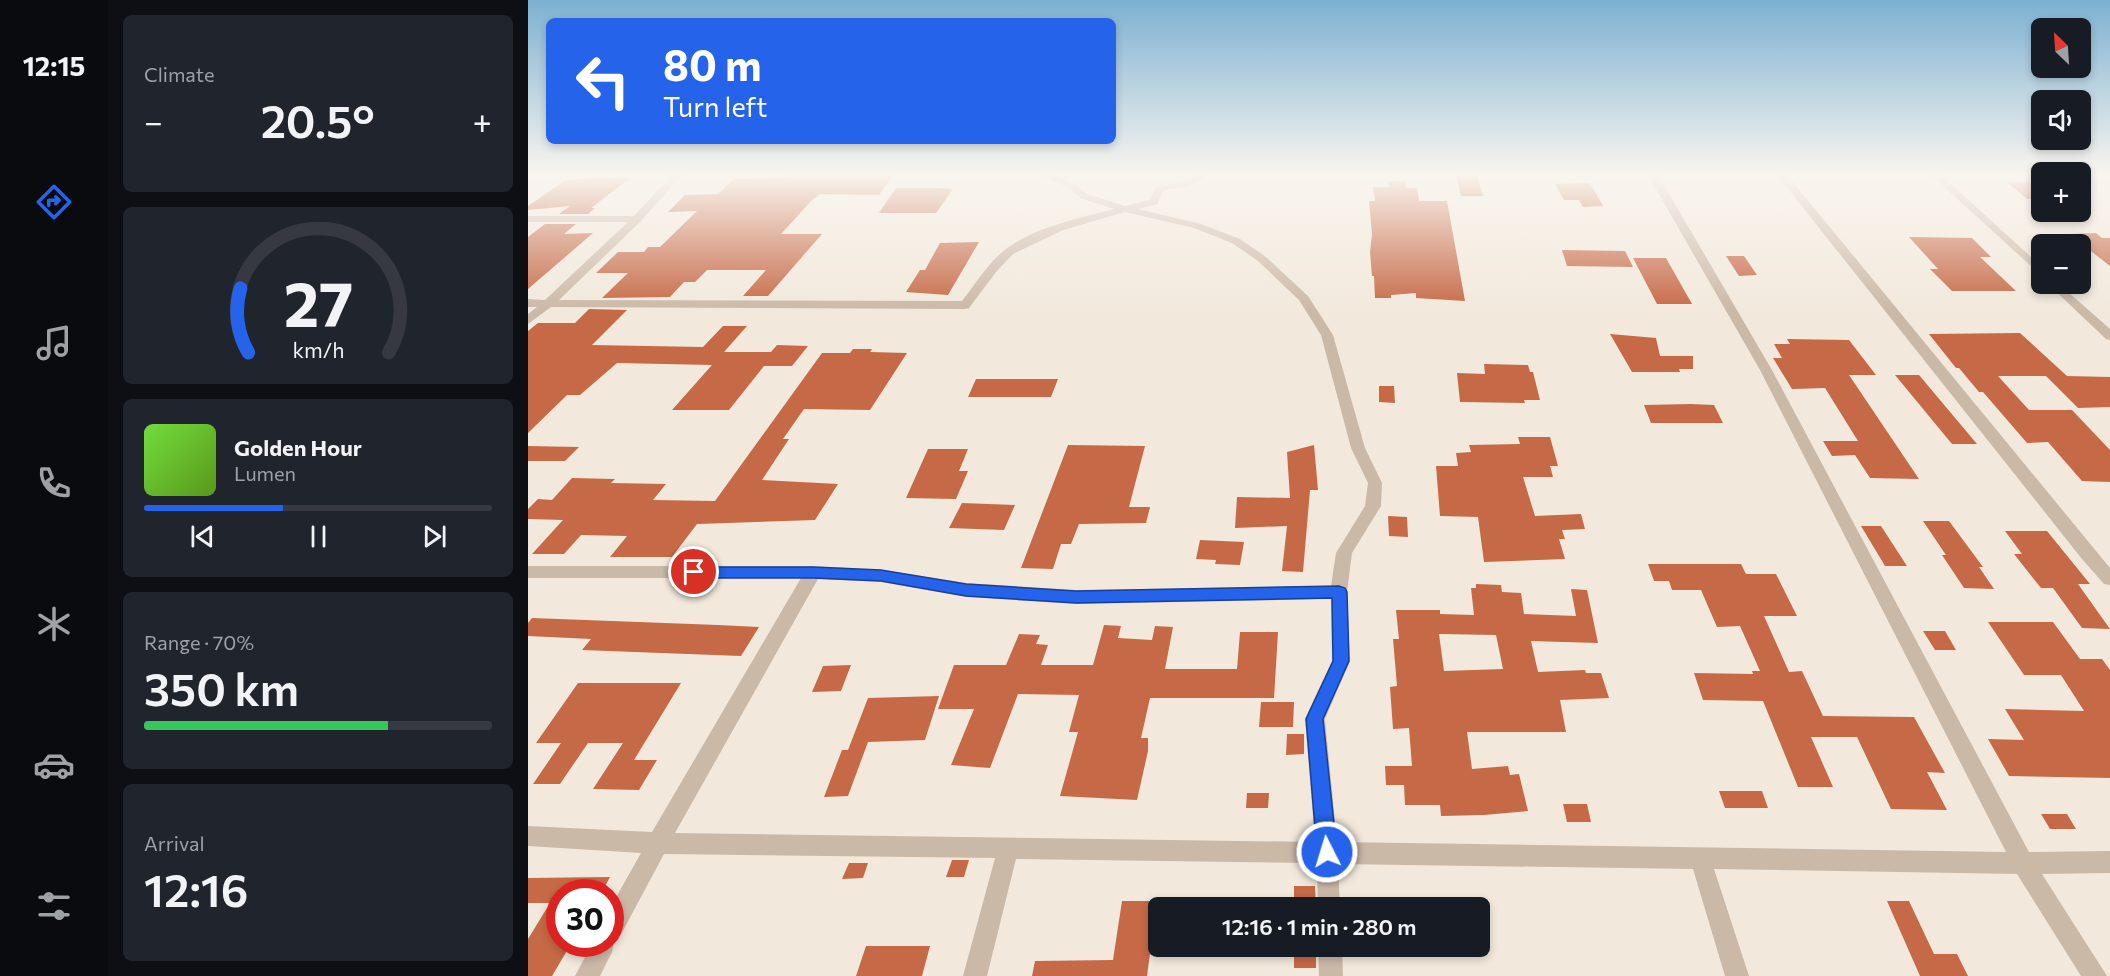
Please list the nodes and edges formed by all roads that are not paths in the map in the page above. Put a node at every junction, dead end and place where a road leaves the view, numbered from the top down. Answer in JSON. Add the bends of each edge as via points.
{"nodes":[{"id":1,"x":634,"y":221,"type":"edge"},
{"id":2,"x":1088,"y":221,"type":"edge"},
{"id":3,"x":1174,"y":221,"type":"edge"},
{"id":4,"x":1679,"y":221,"type":"edge"},
{"id":5,"x":1819,"y":221,"type":"edge"},
{"id":6,"x":1985,"y":221,"type":"edge"},
{"id":7,"x":2031,"y":263,"type":"edge"},
{"id":8,"x":2064,"y":294,"type":"edge"},
{"id":9,"x":528,"y":303,"type":"edge"},
{"id":10,"x":548,"y":303,"type":"junction"},
{"id":11,"x":528,"y":320,"type":"edge"},
{"id":12,"x":2110,"y":336,"type":"edge"},
{"id":13,"x":528,"y":572,"type":"edge"},
{"id":14,"x":813,"y":572,"type":"junction"},
{"id":15,"x":2110,"y":579,"type":"edge"},
{"id":16,"x":1339,"y":592,"type":"junction"},
{"id":17,"x":528,"y":836,"type":"edge"},
{"id":18,"x":658,"y":843,"type":"junction"},
{"id":19,"x":1008,"y":848,"type":"junction"},
{"id":20,"x":1327,"y":852,"type":"junction"},
{"id":21,"x":1700,"y":858,"type":"junction"},
{"id":22,"x":2110,"y":862,"type":"edge"},
{"id":23,"x":2023,"y":863,"type":"junction"},
{"id":24,"x":1329,"y":897,"type":"edge"},
{"id":25,"x":624,"y":906,"type":"edge"},
{"id":26,"x":597,"y":957,"type":"edge"},
{"id":27,"x":1330,"y":957,"type":"edge"},
{"id":28,"x":587,"y":976,"type":"edge"},
{"id":29,"x":975,"y":976,"type":"edge"},
{"id":30,"x":1331,"y":976,"type":"edge"},
{"id":31,"x":1737,"y":976,"type":"edge"},
{"id":32,"x":2095,"y":976,"type":"edge"}],
"edges":[{"from":1,"to":10,"type":"street"},
{"from":2,"to":10,"type":"street","via":[[1051,232],[1007,254],[965,305]]},
{"from":3,"to":16,"type":"street","via":[[1236,242],[1262,259],[1304,298],[1327,335],[1358,448],[1375,483],[1373,506],[1344,553]]},
{"from":4,"to":23,"type":"street","via":[[1766,370]]},
{"from":5,"to":15,"type":"street"},
{"from":6,"to":7,"type":"street"},
{"from":8,"to":12,"type":"street"},
{"from":9,"to":10,"type":"street"},
{"from":10,"to":11,"type":"street"},
{"from":13,"to":14,"type":"street"},
{"from":14,"to":16,"type":"street","via":[[881,576],[966,590],[1076,597]]},
{"from":14,"to":18,"type":"street"},
{"from":16,"to":20,"type":"street","via":[[1341,661],[1315,719]]},
{"from":17,"to":18,"type":"street"},
{"from":18,"to":19,"type":"street"},
{"from":18,"to":25,"type":"street"},
{"from":19,"to":20,"type":"street"},
{"from":19,"to":29,"type":"street"},
{"from":20,"to":21,"type":"street"},
{"from":20,"to":24,"type":"street"},
{"from":21,"to":23,"type":"street"},
{"from":21,"to":31,"type":"street"},
{"from":22,"to":23,"type":"street"},
{"from":23,"to":32,"type":"street"},
{"from":26,"to":28,"type":"street"},
{"from":27,"to":30,"type":"street"}]}
